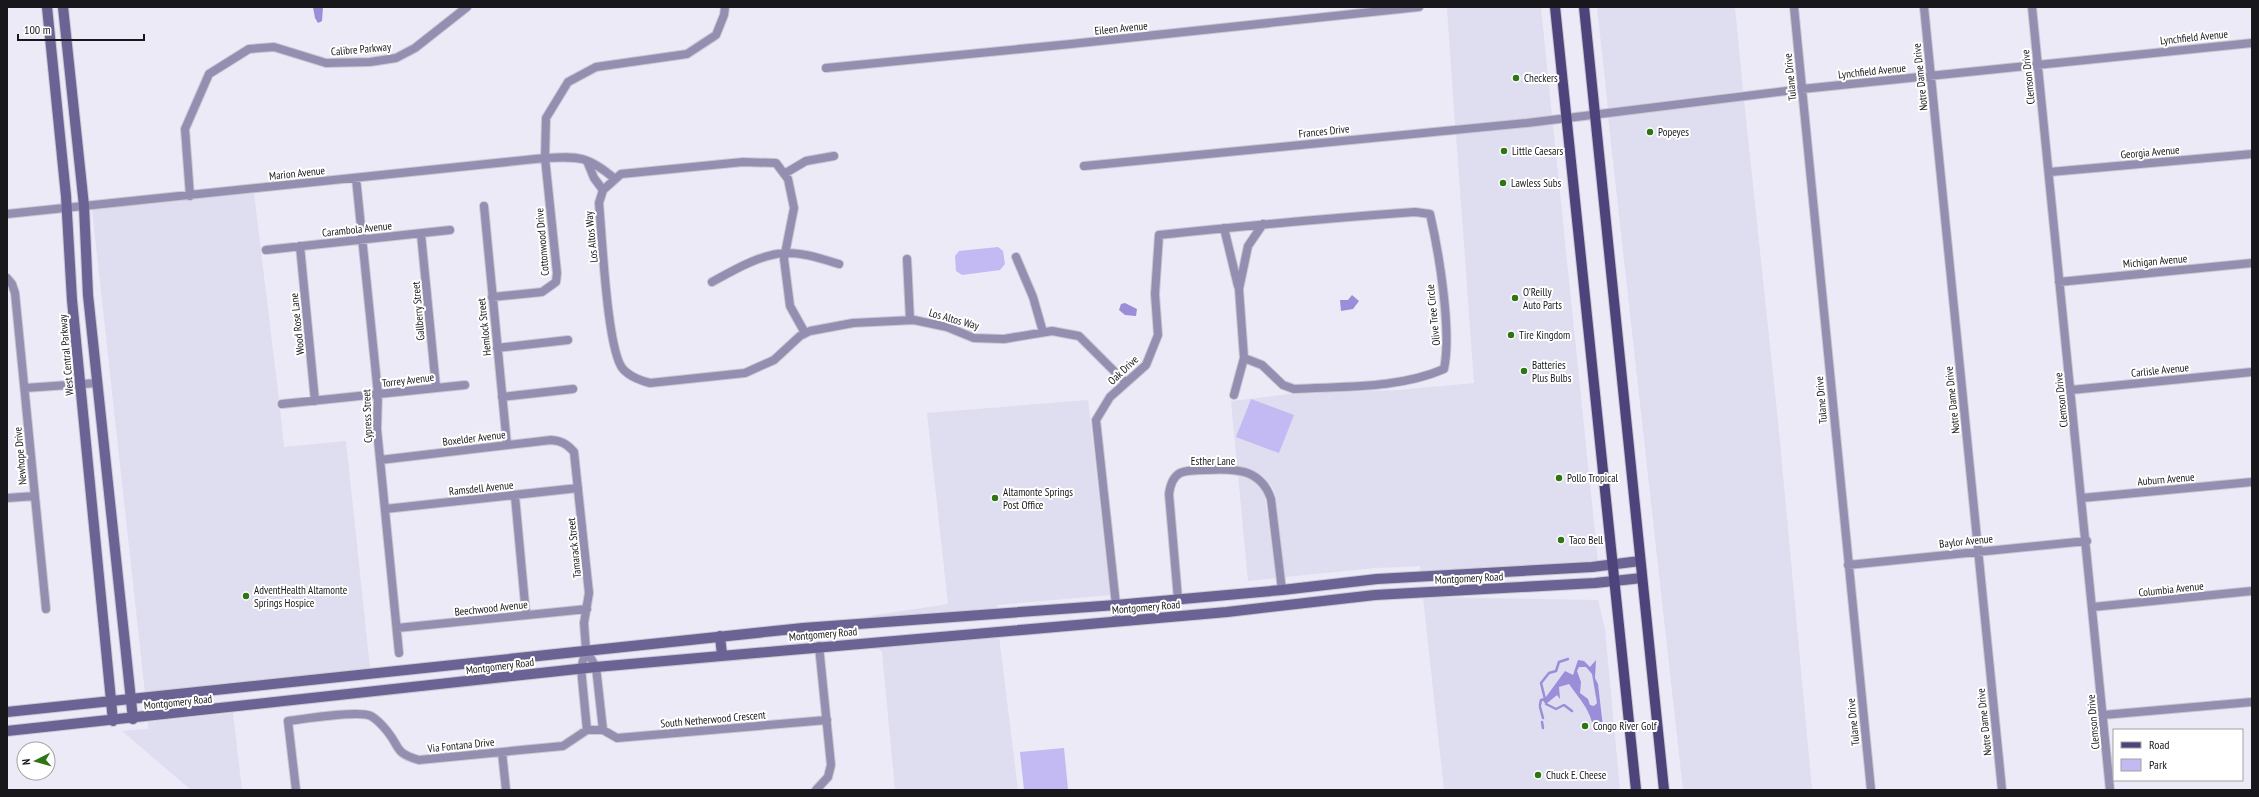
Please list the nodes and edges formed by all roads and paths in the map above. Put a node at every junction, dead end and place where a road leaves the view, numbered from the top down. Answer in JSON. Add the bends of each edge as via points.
{"nodes":[{"id":1,"x":47,"y":7,"type":"edge"},
{"id":2,"x":63,"y":7,"type":"edge"},
{"id":3,"x":467,"y":7,"type":"edge"},
{"id":4,"x":725,"y":7,"type":"edge"},
{"id":5,"x":1419,"y":7,"type":"edge"},
{"id":6,"x":1555,"y":7,"type":"edge"},
{"id":7,"x":1584,"y":7,"type":"edge"},
{"id":8,"x":1794,"y":7,"type":"edge"},
{"id":9,"x":1924,"y":7,"type":"edge"},
{"id":10,"x":2032,"y":7,"type":"edge"},
{"id":11,"x":2252,"y":43,"type":"edge"},
{"id":12,"x":2038,"y":64,"type":"junction"},
{"id":13,"x":826,"y":68,"type":"dead end"},
{"id":14,"x":1931,"y":75,"type":"junction"},
{"id":15,"x":1802,"y":89,"type":"junction"},
{"id":16,"x":1596,"y":113,"type":"junction"},
{"id":17,"x":1566,"y":119,"type":"junction"},
{"id":18,"x":2252,"y":154,"type":"edge"},
{"id":19,"x":834,"y":156,"type":"dead end"},
{"id":20,"x":544,"y":158,"type":"junction"},
{"id":21,"x":587,"y":161,"type":"junction"},
{"id":22,"x":1084,"y":166,"type":"dead end"},
{"id":23,"x":2050,"y":172,"type":"junction"},
{"id":24,"x":784,"y":174,"type":"junction"},
{"id":25,"x":356,"y":178,"type":"junction"},
{"id":26,"x":614,"y":178,"type":"junction"},
{"id":27,"x":603,"y":190,"type":"junction"},
{"id":28,"x":190,"y":196,"type":"junction"},
{"id":29,"x":84,"y":206,"type":"junction"},
{"id":30,"x":484,"y":206,"type":"dead end"},
{"id":31,"x":67,"y":207,"type":"junction"},
{"id":32,"x":7,"y":214,"type":"edge"},
{"id":33,"x":1263,"y":224,"type":"junction"},
{"id":34,"x":1224,"y":228,"type":"junction"},
{"id":35,"x":450,"y":230,"type":"dead end"},
{"id":36,"x":422,"y":234,"type":"junction"},
{"id":37,"x":362,"y":240,"type":"junction"},
{"id":38,"x":300,"y":246,"type":"junction"},
{"id":39,"x":266,"y":250,"type":"dead end"},
{"id":40,"x":785,"y":253,"type":"junction"},
{"id":41,"x":1016,"y":257,"type":"dead end"},
{"id":42,"x":907,"y":259,"type":"dead end"},
{"id":43,"x":2252,"y":263,"type":"edge"},
{"id":44,"x":839,"y":264,"type":"dead end"},
{"id":45,"x":8,"y":278,"type":"edge"},
{"id":46,"x":712,"y":282,"type":"dead end"},
{"id":47,"x":2059,"y":282,"type":"junction"},
{"id":48,"x":1239,"y":289,"type":"junction"},
{"id":49,"x":492,"y":297,"type":"junction"},
{"id":50,"x":910,"y":320,"type":"junction"},
{"id":51,"x":1043,"y":332,"type":"junction"},
{"id":52,"x":805,"y":333,"type":"junction"},
{"id":53,"x":568,"y":340,"type":"dead end"},
{"id":54,"x":497,"y":348,"type":"junction"},
{"id":55,"x":1244,"y":358,"type":"junction"},
{"id":56,"x":2252,"y":372,"type":"edge"},
{"id":57,"x":96,"y":382,"type":"junction"},
{"id":58,"x":1126,"y":383,"type":"junction"},
{"id":59,"x":80,"y":384,"type":"junction"},
{"id":60,"x":465,"y":385,"type":"dead end"},
{"id":61,"x":436,"y":387,"type":"junction"},
{"id":62,"x":25,"y":388,"type":"junction"},
{"id":63,"x":573,"y":389,"type":"dead end"},
{"id":64,"x":2070,"y":390,"type":"junction"},
{"id":65,"x":378,"y":394,"type":"junction"},
{"id":66,"x":1234,"y":395,"type":"dead end"},
{"id":67,"x":502,"y":397,"type":"junction"},
{"id":68,"x":315,"y":401,"type":"junction"},
{"id":69,"x":282,"y":404,"type":"dead end"},
{"id":70,"x":506,"y":445,"type":"junction"},
{"id":71,"x":569,"y":446,"type":"joint"},
{"id":72,"x":380,"y":460,"type":"junction"},
{"id":73,"x":2252,"y":482,"type":"edge"},
{"id":74,"x":578,"y":488,"type":"junction"},
{"id":75,"x":35,"y":496,"type":"junction"},
{"id":76,"x":515,"y":496,"type":"junction"},
{"id":77,"x":7,"y":498,"type":"edge"},
{"id":78,"x":2082,"y":498,"type":"junction"},
{"id":79,"x":385,"y":509,"type":"junction"},
{"id":80,"x":2086,"y":541,"type":"junction"},
{"id":81,"x":1978,"y":551,"type":"junction"},
{"id":82,"x":1640,"y":561,"type":"junction"},
{"id":83,"x":1613,"y":565,"type":"junction"},
{"id":84,"x":1848,"y":565,"type":"junction"},
{"id":85,"x":1642,"y":578,"type":"junction"},
{"id":86,"x":1614,"y":581,"type":"junction"},
{"id":87,"x":1282,"y":590,"type":"junction"},
{"id":88,"x":2252,"y":592,"type":"edge"},
{"id":89,"x":1178,"y":599,"type":"junction"},
{"id":90,"x":1116,"y":605,"type":"junction"},
{"id":91,"x":2093,"y":608,"type":"junction"},
{"id":92,"x":46,"y":609,"type":"dead end"},
{"id":93,"x":587,"y":609,"type":"junction"},
{"id":94,"x":1227,"y":612,"type":"junction"},
{"id":95,"x":526,"y":615,"type":"junction"},
{"id":96,"x":953,"y":617,"type":"junction"},
{"id":97,"x":1116,"y":621,"type":"junction"},
{"id":98,"x":397,"y":628,"type":"junction"},
{"id":99,"x":720,"y":636,"type":"junction"},
{"id":100,"x":942,"y":636,"type":"junction"},
{"id":101,"x":819,"y":646,"type":"junction"},
{"id":102,"x":586,"y":650,"type":"junction"},
{"id":103,"x":400,"y":653,"type":"dead end"},
{"id":104,"x":722,"y":655,"type":"junction"},
{"id":105,"x":596,"y":667,"type":"junction"},
{"id":106,"x":581,"y":668,"type":"junction"},
{"id":107,"x":131,"y":699,"type":"junction"},
{"id":108,"x":112,"y":701,"type":"junction"},
{"id":109,"x":2252,"y":702,"type":"edge"},
{"id":110,"x":7,"y":712,"type":"edge"},
{"id":111,"x":2103,"y":715,"type":"junction"},
{"id":112,"x":133,"y":719,"type":"junction"},
{"id":113,"x":827,"y":720,"type":"junction"},
{"id":114,"x":113,"y":721,"type":"junction"},
{"id":115,"x":587,"y":730,"type":"junction"},
{"id":116,"x":603,"y":730,"type":"junction"},
{"id":117,"x":7,"y":732,"type":"edge"},
{"id":118,"x":502,"y":752,"type":"junction"},
{"id":119,"x":296,"y":790,"type":"edge"},
{"id":120,"x":506,"y":790,"type":"edge"},
{"id":121,"x":816,"y":790,"type":"edge"},
{"id":122,"x":1636,"y":790,"type":"edge"},
{"id":123,"x":1664,"y":790,"type":"edge"},
{"id":124,"x":1871,"y":790,"type":"edge"},
{"id":125,"x":2002,"y":790,"type":"edge"},
{"id":126,"x":2110,"y":790,"type":"edge"}],
"edges":[{"from":1,"to":31,"type":"main road","name":"West Central Parkway"},
{"from":2,"to":29,"type":"main road"},
{"from":3,"to":28,"type":"street","name":"Calibre Parkway","via":[[415,48],[396,58],[370,62],[326,63],[274,47],[249,48],[209,74],[185,129]]},
{"from":4,"to":20,"type":"street","via":[[716,35],[687,54],[596,67],[568,82],[546,118]]},
{"from":5,"to":13,"type":"street","name":"Eileen Avenue","via":[[1079,44]]},
{"from":6,"to":17,"type":"main road"},
{"from":7,"to":16,"type":"main road"},
{"from":8,"to":15,"type":"street","name":"Tulane Drive"},
{"from":9,"to":14,"type":"street","name":"Notre Dame Drive"},
{"from":10,"to":12,"type":"street","name":"Clemson Drive"},
{"from":11,"to":12,"type":"street","name":"Lynchfield Avenue"},
{"from":12,"to":14,"type":"street","name":"Lynchfield Avenue"},
{"from":12,"to":23,"type":"street","name":"Clemson Drive"},
{"from":14,"to":15,"type":"street","name":"Lynchfield Avenue"},
{"from":14,"to":81,"type":"street","name":"Notre Dame Drive"},
{"from":15,"to":16,"type":"street","name":"Lynchfield Avenue"},
{"from":15,"to":84,"type":"street","name":"Tulane Drive"},
{"from":16,"to":17,"type":"street","name":"Lynchfield Avenue"},
{"from":16,"to":82,"type":"main road"},
{"from":17,"to":22,"type":"street","name":"Frances Drive"},
{"from":17,"to":83,"type":"main road"},
{"from":18,"to":23,"type":"street","name":"Georgia Avenue"},
{"from":19,"to":24,"type":"street","via":[[806,161]]},
{"from":20,"to":21,"type":"street","name":"Marion Avenue","via":[[578,156]]},
{"from":20,"to":25,"type":"street","name":"Marion Avenue"},
{"from":20,"to":49,"type":"street","name":"Cottonwood Drive","via":[[556,282],[542,292]]},
{"from":21,"to":26,"type":"street","name":"Marion Avenue","via":[[600,165]]},
{"from":21,"to":27,"type":"street","via":[[594,178]]},
{"from":23,"to":47,"type":"street","name":"Clemson Drive"},
{"from":24,"to":26,"type":"street","via":[[776,163],[743,162],[621,174]]},
{"from":24,"to":40,"type":"street","via":[[788,179],[794,208]]},
{"from":25,"to":28,"type":"street","name":"Marion Avenue"},
{"from":25,"to":37,"type":"street","name":"Cypress Street"},
{"from":26,"to":27,"type":"street"},
{"from":27,"to":52,"type":"street","name":"Los Altos Way","via":[[599,203],[612,344],[623,369],[641,381],[650,383],[745,373],[774,360]]},
{"from":28,"to":29,"type":"street","name":"Marion Avenue"},
{"from":29,"to":31,"type":"street","name":"Marion Avenue"},
{"from":29,"to":57,"type":"main road","via":[[88,295]]},
{"from":30,"to":49,"type":"street","name":"Hemlock Street"},
{"from":31,"to":32,"type":"street","name":"Marion Avenue"},
{"from":31,"to":59,"type":"main road","name":"West Central Parkway"},
{"from":33,"to":34,"type":"street","name":"Olive Tree Circle"},
{"from":33,"to":48,"type":"street","via":[[1248,246]]},
{"from":33,"to":55,"type":"street","name":"Olive Tree Circle","via":[[1415,212],[1430,214],[1448,353],[1444,369],[1426,377],[1383,384],[1294,389],[1283,385],[1262,365]]},
{"from":34,"to":48,"type":"street"},
{"from":34,"to":58,"type":"street","name":"Oak Drive","via":[[1159,235],[1155,294],[1158,336],[1146,365]]},
{"from":35,"to":36,"type":"street","name":"Carambola Avenue"},
{"from":36,"to":37,"type":"street","name":"Carambola Avenue"},
{"from":36,"to":61,"type":"street","name":"Gallberry Street"},
{"from":37,"to":38,"type":"street","name":"Carambola Avenue"},
{"from":37,"to":65,"type":"street","name":"Cypress Street"},
{"from":38,"to":39,"type":"street","name":"Carambola Avenue"},
{"from":38,"to":68,"type":"street","name":"Wood Rose Lane"},
{"from":40,"to":44,"type":"street"},
{"from":40,"to":46,"type":"street","via":[[744,265]]},
{"from":40,"to":52,"type":"street","via":[[790,306]]},
{"from":41,"to":51,"type":"street"},
{"from":42,"to":50,"type":"street"},
{"from":43,"to":47,"type":"street","name":"Michigan Avenue"},
{"from":45,"to":62,"type":"street","name":"Newhope Drive","via":[[16,293]]},
{"from":47,"to":64,"type":"street","name":"Clemson Drive"},
{"from":48,"to":55,"type":"street"},
{"from":49,"to":54,"type":"street","name":"Hemlock Street"},
{"from":50,"to":51,"type":"street","name":"Los Altos Way","via":[[947,327],[974,338],[1004,339]]},
{"from":50,"to":52,"type":"street","name":"Los Altos Way","via":[[853,323]]},
{"from":51,"to":58,"type":"street","name":"Los Altos Way","via":[[1079,336]]},
{"from":53,"to":54,"type":"street"},
{"from":54,"to":67,"type":"street","name":"Hemlock Street"},
{"from":55,"to":66,"type":"street"},
{"from":56,"to":64,"type":"street","name":"Carlisle Avenue"},
{"from":57,"to":59,"type":"street"},
{"from":57,"to":107,"type":"main road"},
{"from":58,"to":90,"type":"street","name":"Oak Drive","via":[[1110,397],[1096,420]]},
{"from":59,"to":62,"type":"street"},
{"from":59,"to":108,"type":"main road","name":"West Central Parkway"},
{"from":60,"to":61,"type":"street","name":"Torrey Avenue"},
{"from":61,"to":65,"type":"street","name":"Torrey Avenue"},
{"from":62,"to":75,"type":"street","name":"Newhope Drive"},
{"from":63,"to":67,"type":"street"},
{"from":64,"to":78,"type":"street","name":"Clemson Drive"},
{"from":65,"to":68,"type":"street","name":"Torrey Avenue"},
{"from":65,"to":72,"type":"street","name":"Cypress Street","via":[[377,429]]},
{"from":67,"to":70,"type":"street","name":"Hemlock Street"},
{"from":68,"to":69,"type":"street","name":"Torrey Avenue"},
{"from":70,"to":71,"type":"street","name":"Boxelder Avenue","via":[[551,440]]},
{"from":70,"to":72,"type":"street","name":"Boxelder Avenue"},
{"from":71,"to":74,"type":"street","name":"Tamarack Street","via":[[576,460]]},
{"from":72,"to":79,"type":"street","name":"Cypress Street"},
{"from":73,"to":78,"type":"street","name":"Auburn Avenue"},
{"from":74,"to":76,"type":"street","name":"Ramsdell Avenue"},
{"from":74,"to":93,"type":"street","name":"Tamarack Street","via":[[589,593]]},
{"from":75,"to":77,"type":"street"},
{"from":75,"to":92,"type":"street","name":"Newhope Drive"},
{"from":76,"to":79,"type":"street","name":"Ramsdell Avenue"},
{"from":76,"to":95,"type":"street"},
{"from":78,"to":80,"type":"street","name":"Clemson Drive"},
{"from":79,"to":98,"type":"street","name":"Cypress Street"},
{"from":80,"to":81,"type":"street","name":"Baylor Avenue"},
{"from":80,"to":91,"type":"street","name":"Clemson Drive"},
{"from":81,"to":84,"type":"street","name":"Baylor Avenue"},
{"from":81,"to":125,"type":"street","name":"Notre Dame Drive"},
{"from":82,"to":83,"type":"main road","name":"Montgomery Road"},
{"from":82,"to":85,"type":"main road"},
{"from":83,"to":86,"type":"main road"},
{"from":83,"to":87,"type":"main road","name":"Montgomery Road","via":[[1377,579]]},
{"from":84,"to":124,"type":"street","name":"Tulane Drive"},
{"from":85,"to":86,"type":"main road","name":"Montgomery Road"},
{"from":85,"to":123,"type":"main road"},
{"from":86,"to":94,"type":"main road","name":"Montgomery Road","via":[[1376,595]]},
{"from":86,"to":122,"type":"main road"},
{"from":87,"to":89,"type":"main road","name":"Montgomery Road"},
{"from":87,"to":89,"type":"street","name":"Esther Lane","via":[[1271,499],[1261,480],[1235,470],[1188,471],[1180,473],[1174,479],[1169,494]]},
{"from":87,"to":94,"type":"main road","via":[[1273,600],[1263,604],[1245,605]]},
{"from":88,"to":91,"type":"street","name":"Columbia Avenue"},
{"from":89,"to":90,"type":"main road","name":"Montgomery Road"},
{"from":90,"to":96,"type":"main road","name":"Montgomery Road"},
{"from":90,"to":97,"type":"street","name":"Oak Drive"},
{"from":91,"to":111,"type":"street","name":"Clemson Drive"},
{"from":93,"to":95,"type":"street","name":"Beechwood Avenue"},
{"from":93,"to":102,"type":"street","name":"Tamarack Street","via":[[584,624]]},
{"from":94,"to":97,"type":"main road","name":"Montgomery Road"},
{"from":95,"to":98,"type":"street","name":"Beechwood Avenue"},
{"from":96,"to":99,"type":"main road","name":"Montgomery Road"},
{"from":96,"to":100,"type":"main road"},
{"from":97,"to":100,"type":"main road","name":"Montgomery Road"},
{"from":98,"to":103,"type":"street","name":"Cypress Street"},
{"from":99,"to":102,"type":"main road","name":"Montgomery Road"},
{"from":99,"to":104,"type":"main road"},
{"from":100,"to":101,"type":"main road","name":"Montgomery Road"},
{"from":101,"to":104,"type":"main road","name":"Montgomery Road"},
{"from":101,"to":113,"type":"street"},
{"from":102,"to":105,"type":"street","name":"Tamarack Street"},
{"from":102,"to":106,"type":"street","name":"Tamarack Street"},
{"from":102,"to":107,"type":"main road","name":"Montgomery Road"},
{"from":104,"to":105,"type":"main road","name":"Montgomery Road"},
{"from":105,"to":106,"type":"main road","name":"Montgomery Road"},
{"from":105,"to":116,"type":"street","name":"Tamarack Street"},
{"from":106,"to":112,"type":"main road","name":"Montgomery Road"},
{"from":106,"to":115,"type":"street","name":"Tamarack Street"},
{"from":107,"to":108,"type":"main road","name":"Montgomery Road"},
{"from":107,"to":112,"type":"main road"},
{"from":108,"to":110,"type":"main road","name":"Montgomery Road"},
{"from":108,"to":114,"type":"main road","name":"West Central Parkway"},
{"from":109,"to":111,"type":"street"},
{"from":111,"to":126,"type":"street","name":"Clemson Drive"},
{"from":112,"to":114,"type":"main road","name":"Montgomery Road"},
{"from":113,"to":116,"type":"street","name":"South Netherwood Crescent","via":[[617,738]]},
{"from":113,"to":121,"type":"street","via":[[831,765],[828,777]]},
{"from":114,"to":117,"type":"main road","name":"Montgomery Road"},
{"from":115,"to":116,"type":"street"},
{"from":115,"to":118,"type":"street","name":"Via Fontana Drive","via":[[563,746]]},
{"from":118,"to":119,"type":"street","name":"Via Fontana Drive","via":[[419,760],[398,751],[387,732],[371,716],[359,713],[288,721]]},
{"from":118,"to":120,"type":"street"}]}
